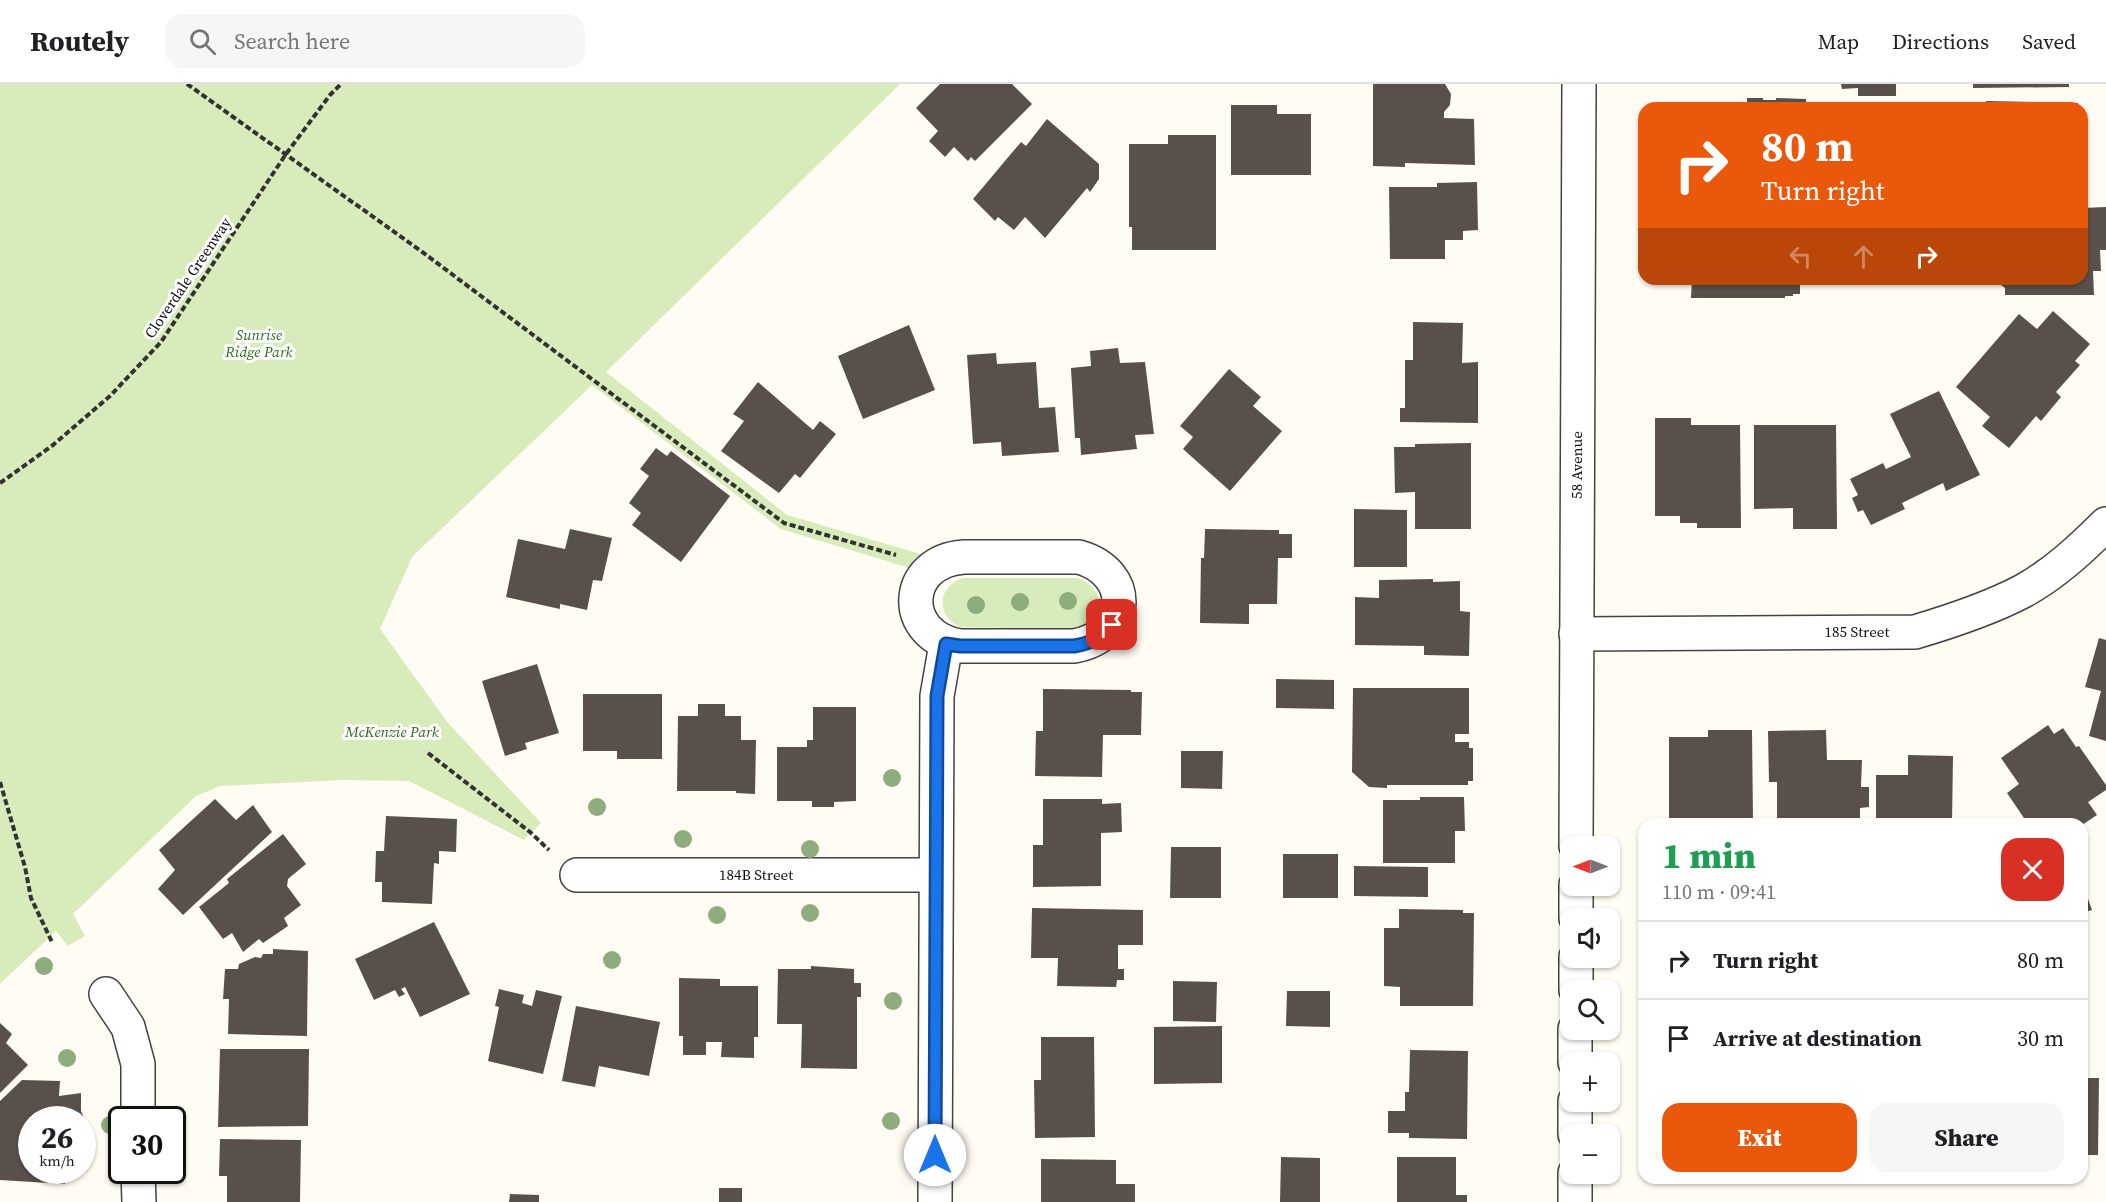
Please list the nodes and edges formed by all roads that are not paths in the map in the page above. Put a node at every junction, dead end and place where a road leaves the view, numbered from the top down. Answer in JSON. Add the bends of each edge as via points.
{"nodes":[{"id":1,"x":1579,"y":84,"type":"edge"},
{"id":2,"x":2106,"y":524,"type":"edge"},
{"id":3,"x":1576,"y":634,"type":"junction"},
{"id":4,"x":946,"y":644,"type":"junction"},
{"id":5,"x":1576,"y":836,"type":"edge"},
{"id":6,"x":936,"y":874,"type":"junction"},
{"id":7,"x":577,"y":875,"type":"road end"},
{"id":8,"x":106,"y":994,"type":"dead end"},
{"id":9,"x":138,"y":1106,"type":"edge"},
{"id":10,"x":138,"y":1184,"type":"edge"},
{"id":11,"x":1575,"y":1184,"type":"edge"},
{"id":12,"x":139,"y":1202,"type":"edge"},
{"id":13,"x":935,"y":1202,"type":"edge"},
{"id":14,"x":1575,"y":1202,"type":"edge"}],
"edges":[{"from":1,"to":3,"type":"street","name":"58 Avenue"},
{"from":2,"to":3,"type":"street","name":"185 Street","via":[[2075,555],[2024,590],[1960,618],[1915,632]]},
{"from":3,"to":5,"type":"street","name":"58 Avenue"},
{"from":4,"to":4,"type":"street","via":[[1089,644],[1112,625],[1119,596],[1106,570],[1079,557],[950,558],[926,573],[915,599],[924,626]]},
{"from":4,"to":6,"type":"street","via":[[937,696]]},
{"from":6,"to":7,"type":"street","name":"184B Street"},
{"from":6,"to":13,"type":"street"},
{"from":8,"to":9,"type":"street","via":[[128,1027],[138,1064]]},
{"from":10,"to":12,"type":"street"},
{"from":11,"to":14,"type":"street"}]}
